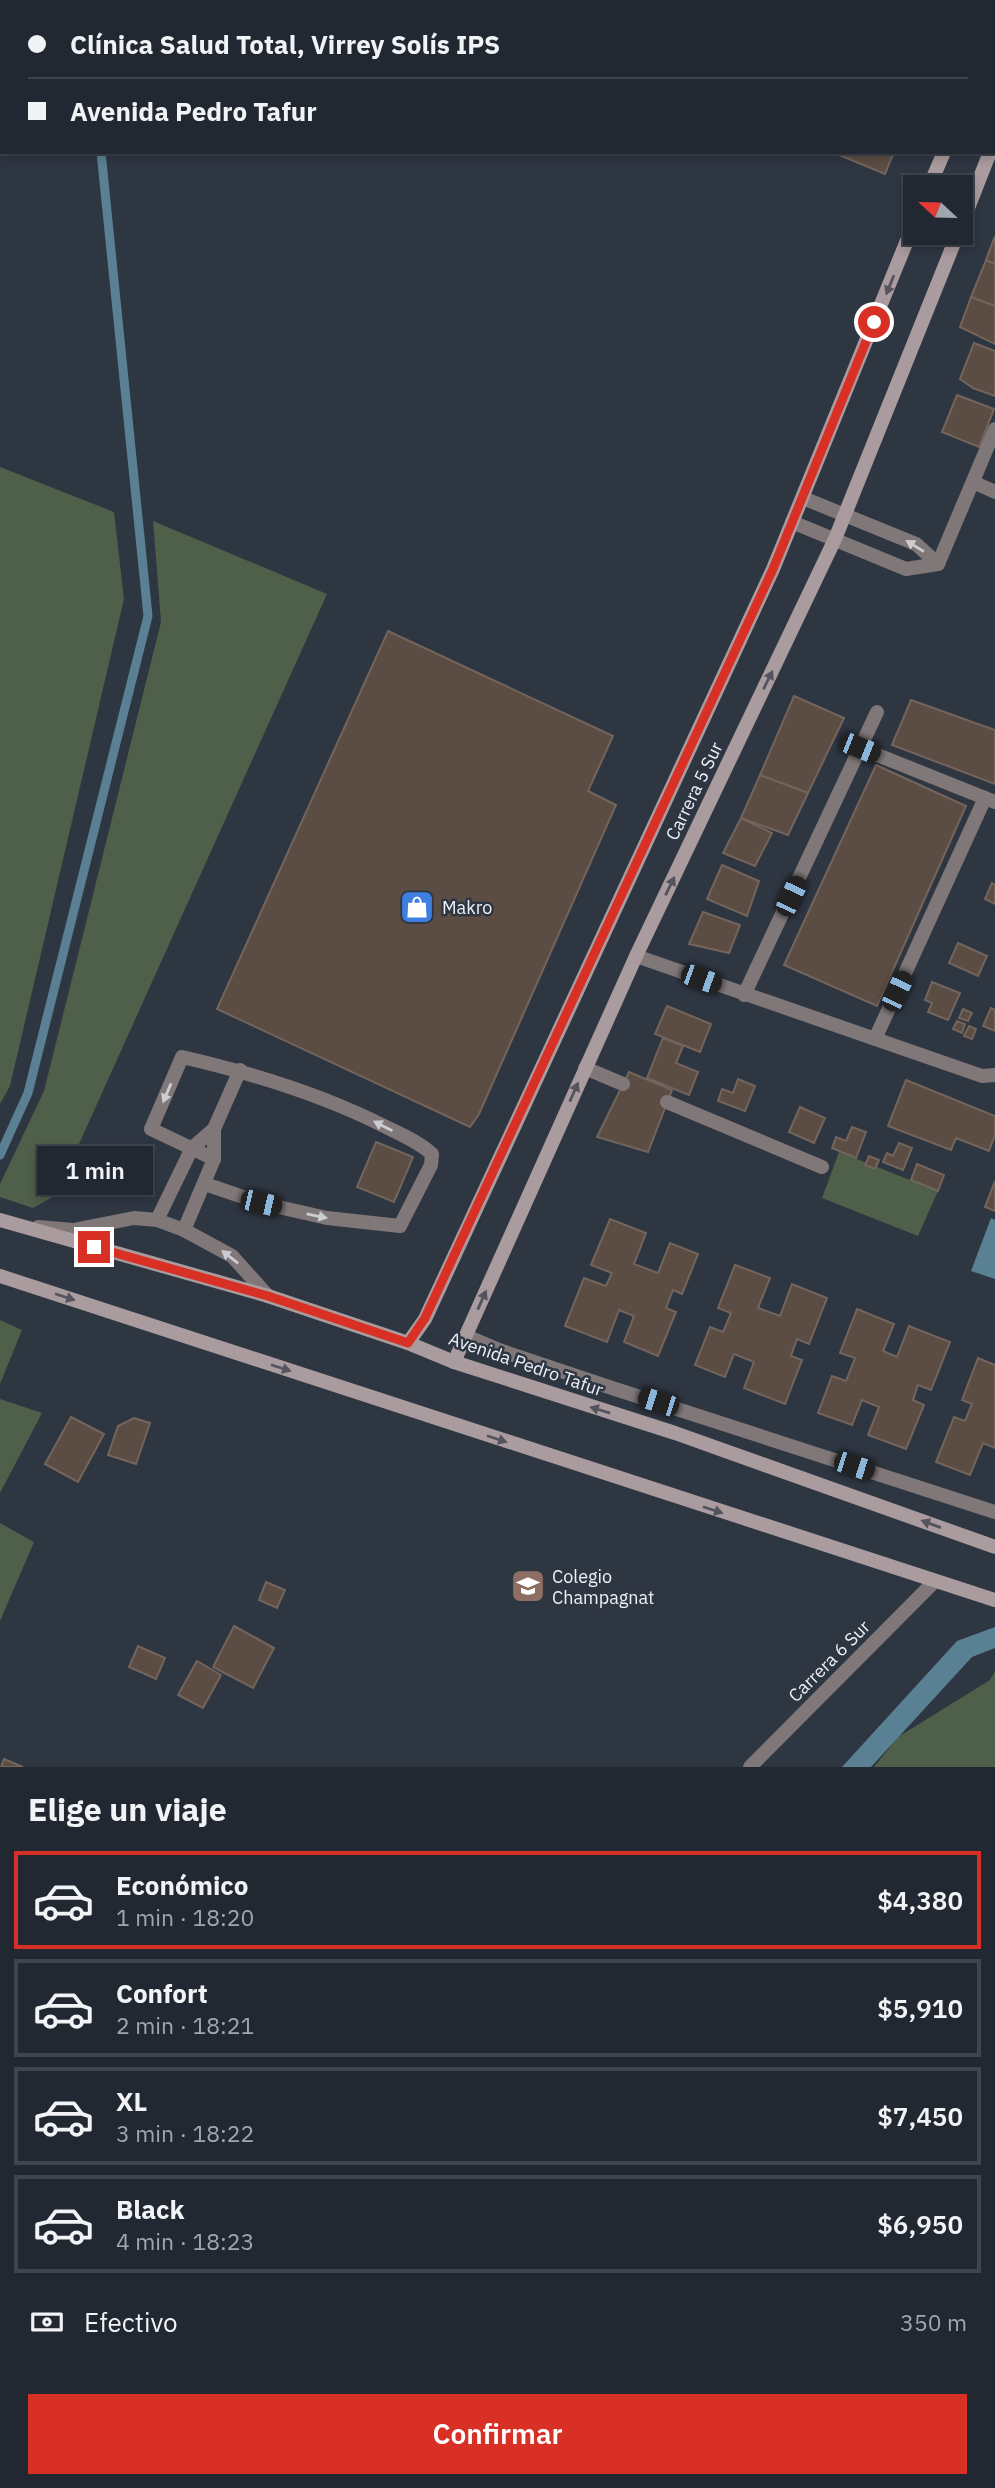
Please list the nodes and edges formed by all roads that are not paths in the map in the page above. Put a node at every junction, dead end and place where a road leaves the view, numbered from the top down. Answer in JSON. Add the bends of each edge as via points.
{"nodes":[{"id":1,"x":943,"y":154,"type":"edge"},
{"id":2,"x":989,"y":154,"type":"edge"},
{"id":3,"x":934,"y":175,"type":"edge"},
{"id":4,"x":973,"y":195,"type":"edge"},
{"id":5,"x":905,"y":245,"type":"edge"},
{"id":6,"x":953,"y":245,"type":"edge"},
{"id":7,"x":995,"y":429,"type":"edge"},
{"id":8,"x":973,"y":482,"type":"junction"},
{"id":9,"x":995,"y":492,"type":"edge"},
{"id":10,"x":803,"y":498,"type":"junction"},
{"id":11,"x":846,"y":515,"type":"junction"},
{"id":12,"x":792,"y":522,"type":"junction"},
{"id":13,"x":835,"y":539,"type":"junction"},
{"id":14,"x":938,"y":564,"type":"junction"},
{"id":15,"x":877,"y":712,"type":"dead end"},
{"id":16,"x":860,"y":748,"type":"junction"},
{"id":17,"x":990,"y":800,"type":"edge"},
{"id":18,"x":636,"y":956,"type":"junction"},
{"id":19,"x":744,"y":995,"type":"junction"},
{"id":20,"x":875,"y":1040,"type":"junction"},
{"id":21,"x":585,"y":1068,"type":"junction"},
{"id":22,"x":240,"y":1070,"type":"junction"},
{"id":23,"x":995,"y":1075,"type":"edge"},
{"id":24,"x":623,"y":1084,"type":"dead end"},
{"id":25,"x":667,"y":1102,"type":"dead end"},
{"id":26,"x":214,"y":1129,"type":"junction"},
{"id":27,"x":192,"y":1148,"type":"junction"},
{"id":28,"x":214,"y":1159,"type":"junction"},
{"id":29,"x":822,"y":1167,"type":"dead end"},
{"id":30,"x":205,"y":1184,"type":"junction"},
{"id":31,"x":0,"y":1220,"type":"edge"},
{"id":32,"x":157,"y":1220,"type":"junction"},
{"id":33,"x":20,"y":1226,"type":"junction"},
{"id":34,"x":184,"y":1230,"type":"junction"},
{"id":35,"x":0,"y":1276,"type":"edge"},
{"id":36,"x":268,"y":1296,"type":"junction"},
{"id":37,"x":466,"y":1336,"type":"junction"},
{"id":38,"x":408,"y":1343,"type":"junction"},
{"id":39,"x":454,"y":1362,"type":"junction"},
{"id":40,"x":681,"y":1410,"type":"junction"},
{"id":41,"x":675,"y":1433,"type":"junction"},
{"id":42,"x":995,"y":1512,"type":"edge"},
{"id":43,"x":995,"y":1546,"type":"edge"},
{"id":44,"x":934,"y":1581,"type":"junction"},
{"id":45,"x":995,"y":1600,"type":"edge"},
{"id":46,"x":750,"y":1767,"type":"edge"}],
"edges":[{"from":1,"to":3,"type":"street"},
{"from":2,"to":4,"type":"street"},
{"from":5,"to":10,"type":"street","name":"Carrera 5 Sur","one_way":true},
{"from":6,"to":11,"type":"street","name":"Carrera 5 Sur"},
{"from":7,"to":8,"type":"street"},
{"from":8,"to":9,"type":"street"},
{"from":8,"to":14,"type":"street"},
{"from":10,"to":11,"type":"street"},
{"from":10,"to":12,"type":"street","name":"Carrera 5 Sur"},
{"from":11,"to":13,"type":"street","name":"Carrera 5 Sur"},
{"from":14,"to":11,"type":"street","one_way":true,"via":[[916,544]]},
{"from":12,"to":13,"type":"street"},
{"from":12,"to":38,"type":"street","name":"Carrera 5 Sur","via":[[425,1318]]},
{"from":13,"to":14,"type":"street","via":[[906,569]]},
{"from":18,"to":13,"type":"street","name":"Carrera 5 Sur","one_way":true},
{"from":15,"to":16,"type":"street"},
{"from":16,"to":17,"type":"street"},
{"from":16,"to":19,"type":"street"},
{"from":17,"to":20,"type":"street"},
{"from":18,"to":19,"type":"street"},
{"from":18,"to":21,"type":"street","name":"Carrera 5 Sur"},
{"from":19,"to":20,"type":"street"},
{"from":20,"to":23,"type":"street","via":[[982,1076]]},
{"from":21,"to":24,"type":"street"},
{"from":37,"to":21,"type":"street","name":"Carrera 5 Sur","one_way":true},
{"from":22,"to":26,"type":"street"},
{"from":22,"to":27,"type":"street","one_way":true,"via":[[182,1057],[151,1129]]},
{"from":30,"to":22,"type":"street","one_way":true,"via":[[327,1218],[400,1226],[431,1165],[432,1154],[424,1146],[367,1117]]},
{"from":25,"to":29,"type":"street"},
{"from":26,"to":27,"type":"street"},
{"from":26,"to":28,"type":"street"},
{"from":27,"to":28,"type":"street"},
{"from":27,"to":32,"type":"street"},
{"from":28,"to":30,"type":"street"},
{"from":30,"to":34,"type":"street"},
{"from":31,"to":33,"type":"street","name":"Avenida Pedro Tafur"},
{"from":32,"to":33,"type":"street","via":[[134,1218],[73,1230]]},
{"from":32,"to":34,"type":"street"},
{"from":33,"to":36,"type":"street","name":"Avenida Pedro Tafur"},
{"from":36,"to":34,"type":"street","one_way":true,"via":[[232,1256]]},
{"from":35,"to":44,"type":"street","one_way":true},
{"from":36,"to":38,"type":"street","name":"Avenida Pedro Tafur"},
{"from":37,"to":39,"type":"street","name":"Carrera 5 Sur"},
{"from":37,"to":40,"type":"street"},
{"from":38,"to":39,"type":"street","name":"Avenida Pedro Tafur"},
{"from":41,"to":39,"type":"street","name":"Avenida Pedro Tafur","one_way":true},
{"from":40,"to":41,"type":"street"},
{"from":40,"to":42,"type":"street"},
{"from":43,"to":41,"type":"street","name":"Avenida Pedro Tafur","one_way":true},
{"from":44,"to":45,"type":"street"},
{"from":44,"to":46,"type":"street","name":"Carrera 6 Sur"}]}
